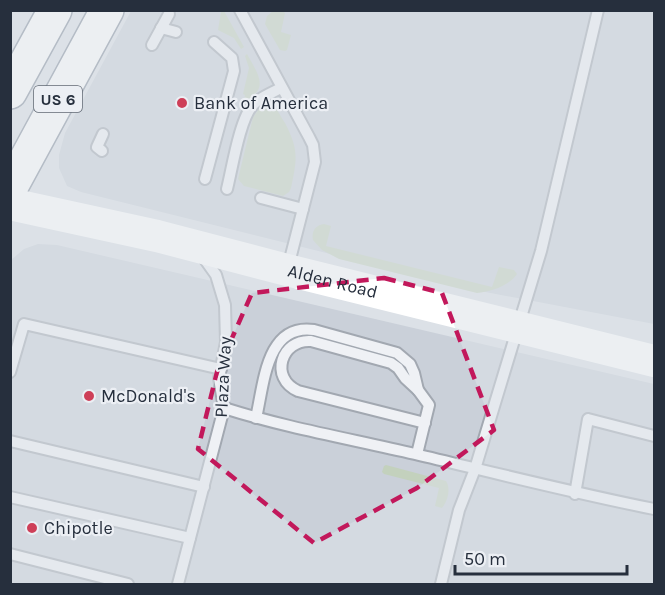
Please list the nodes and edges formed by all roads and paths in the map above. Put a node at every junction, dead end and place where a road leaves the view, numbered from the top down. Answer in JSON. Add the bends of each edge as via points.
{"nodes":[{"id":1,"x":55,"y":10,"type":"edge"},
{"id":2,"x":107,"y":10,"type":"edge"},
{"id":3,"x":240,"y":10,"type":"edge"},
{"id":4,"x":598,"y":10,"type":"edge"},
{"id":5,"x":169,"y":14,"type":"dead end"},
{"id":6,"x":161,"y":27,"type":"junction"},
{"id":7,"x":176,"y":32,"type":"dead end"},
{"id":8,"x":214,"y":42,"type":"dead end"},
{"id":9,"x":152,"y":45,"type":"dead end"},
{"id":10,"x":14,"y":77,"type":"edge"},
{"id":11,"x":281,"y":88,"type":"junction"},
{"id":12,"x":103,"y":134,"type":"dead end"},
{"id":13,"x":102,"y":151,"type":"dead end"},
{"id":14,"x":205,"y":180,"type":"dead end"},
{"id":15,"x":10,"y":189,"type":"edge"},
{"id":16,"x":227,"y":189,"type":"dead end"},
{"id":17,"x":261,"y":198,"type":"dead end"},
{"id":18,"x":10,"y":204,"type":"edge"},
{"id":19,"x":303,"y":210,"type":"junction"},
{"id":20,"x":193,"y":245,"type":"junction"},
{"id":21,"x":287,"y":270,"type":"junction"},
{"id":22,"x":518,"y":326,"type":"junction"},
{"id":23,"x":654,"y":361,"type":"edge"},
{"id":24,"x":221,"y":369,"type":"junction"},
{"id":25,"x":10,"y":372,"type":"edge"},
{"id":26,"x":418,"y":390,"type":"junction"},
{"id":27,"x":224,"y":408,"type":"junction"},
{"id":28,"x":256,"y":418,"type":"junction"},
{"id":29,"x":425,"y":423,"type":"junction"},
{"id":30,"x":654,"y":436,"type":"edge"},
{"id":31,"x":10,"y":441,"type":"edge"},
{"id":32,"x":417,"y":454,"type":"junction"},
{"id":33,"x":475,"y":469,"type":"junction"},
{"id":34,"x":204,"y":487,"type":"junction"},
{"id":35,"x":575,"y":494,"type":"junction"},
{"id":36,"x":10,"y":497,"type":"edge"},
{"id":37,"x":654,"y":510,"type":"edge"},
{"id":38,"x":190,"y":538,"type":"junction"},
{"id":39,"x":10,"y":554,"type":"edge"},
{"id":40,"x":128,"y":585,"type":"edge"},
{"id":41,"x":178,"y":585,"type":"edge"},
{"id":42,"x":441,"y":585,"type":"edge"}],
"edges":[{"from":1,"to":10,"type":"highway","number":"US 6"},
{"from":2,"to":15,"type":"highway","number":"US 6"},
{"from":3,"to":11,"type":"lane"},
{"from":4,"to":22,"type":"lane","via":[[541,251]]},
{"from":5,"to":6,"type":"lane"},
{"from":6,"to":7,"type":"lane"},
{"from":6,"to":9,"type":"lane"},
{"from":8,"to":14,"type":"lane","via":[[232,58],[234,70]]},
{"from":11,"to":16,"type":"lane","via":[[258,100],[249,110]]},
{"from":11,"to":19,"type":"lane","via":[[315,154]]},
{"from":12,"to":13,"type":"lane","via":[[98,147]]},
{"from":17,"to":19,"type":"lane"},
{"from":18,"to":20,"type":"street","name":"Alden Road"},
{"from":19,"to":21,"type":"lane"},
{"from":20,"to":21,"type":"street","name":"Alden Road"},
{"from":20,"to":24,"type":"lane","name":"Plaza Way","via":[[216,275],[225,305],[226,342]]},
{"from":21,"to":22,"type":"street","name":"Alden Road"},
{"from":22,"to":23,"type":"street","name":"Alden Road"},
{"from":22,"to":33,"type":"lane"},
{"from":24,"to":25,"type":"lane","via":[[24,324]]},
{"from":24,"to":27,"type":"lane","name":"Plaza Way"},
{"from":26,"to":28,"type":"lane","via":[[406,359],[392,350],[314,330],[297,330],[274,346]]},
{"from":26,"to":29,"type":"lane","via":[[429,405]]},
{"from":26,"to":29,"type":"lane","via":[[391,363],[311,341],[294,345],[281,364],[284,380],[298,391]]},
{"from":27,"to":28,"type":"lane"},
{"from":27,"to":34,"type":"lane","name":"Plaza Way"},
{"from":28,"to":32,"type":"lane"},
{"from":29,"to":32,"type":"lane"},
{"from":30,"to":35,"type":"lane","via":[[588,419]]},
{"from":31,"to":34,"type":"lane"},
{"from":32,"to":33,"type":"lane"},
{"from":33,"to":35,"type":"lane"},
{"from":33,"to":42,"type":"lane","via":[[459,510]]},
{"from":34,"to":38,"type":"lane","name":"Plaza Way"},
{"from":35,"to":37,"type":"lane"},
{"from":36,"to":38,"type":"lane"},
{"from":38,"to":41,"type":"lane","name":"Plaza Way"},
{"from":39,"to":40,"type":"lane"}]}
